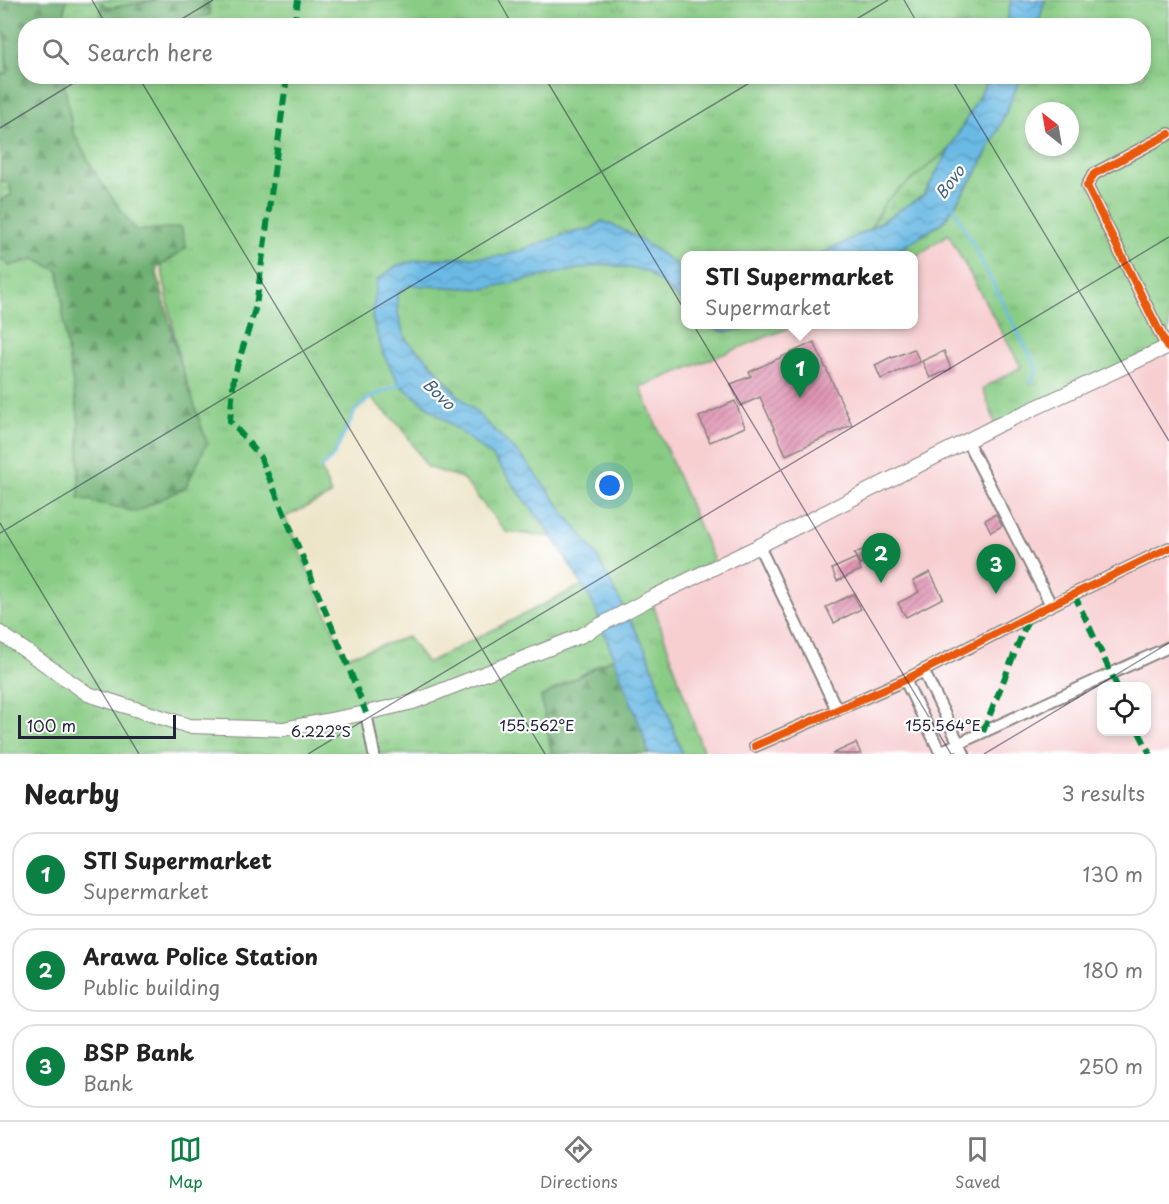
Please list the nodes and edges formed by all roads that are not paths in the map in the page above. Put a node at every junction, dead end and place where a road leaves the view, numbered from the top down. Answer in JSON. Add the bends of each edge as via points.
{"nodes":[{"id":1,"x":1169,"y":134,"type":"edge"},
{"id":2,"x":1168,"y":346,"type":"edge"},
{"id":3,"x":967,"y":441,"type":"junction"},
{"id":4,"x":759,"y":546,"type":"junction"},
{"id":5,"x":1169,"y":548,"type":"edge"},
{"id":6,"x":1051,"y":605,"type":"junction"},
{"id":7,"x":0,"y":633,"type":"edge"},
{"id":8,"x":1169,"y":647,"type":"edge"},
{"id":9,"x":923,"y":670,"type":"junction"},
{"id":10,"x":905,"y":680,"type":"junction"},
{"id":11,"x":837,"y":710,"type":"junction"},
{"id":12,"x":366,"y":713,"type":"junction"},
{"id":13,"x":959,"y":743,"type":"junction"},
{"id":14,"x":755,"y":746,"type":"dead end"},
{"id":15,"x":940,"y":753,"type":"edge"},
{"id":16,"x":374,"y":754,"type":"edge"},
{"id":17,"x":964,"y":754,"type":"edge"}],
"edges":[{"from":1,"to":2,"type":"street","via":[[1094,174],[1087,186]]},
{"from":2,"to":3,"type":"main road"},
{"from":3,"to":4,"type":"main road"},
{"from":3,"to":6,"type":"street"},
{"from":4,"to":11,"type":"street"},
{"from":4,"to":12,"type":"main road","via":[[580,636],[413,702]]},
{"from":5,"to":6,"type":"street"},
{"from":6,"to":9,"type":"street"},
{"from":7,"to":12,"type":"main road","via":[[88,694],[189,726],[283,729]]},
{"from":8,"to":13,"type":"street"},
{"from":9,"to":10,"type":"street"},
{"from":9,"to":13,"type":"street"},
{"from":10,"to":11,"type":"street"},
{"from":10,"to":15,"type":"street"},
{"from":11,"to":14,"type":"street"},
{"from":12,"to":16,"type":"street"},
{"from":13,"to":15,"type":"street"},
{"from":13,"to":17,"type":"street"}]}
